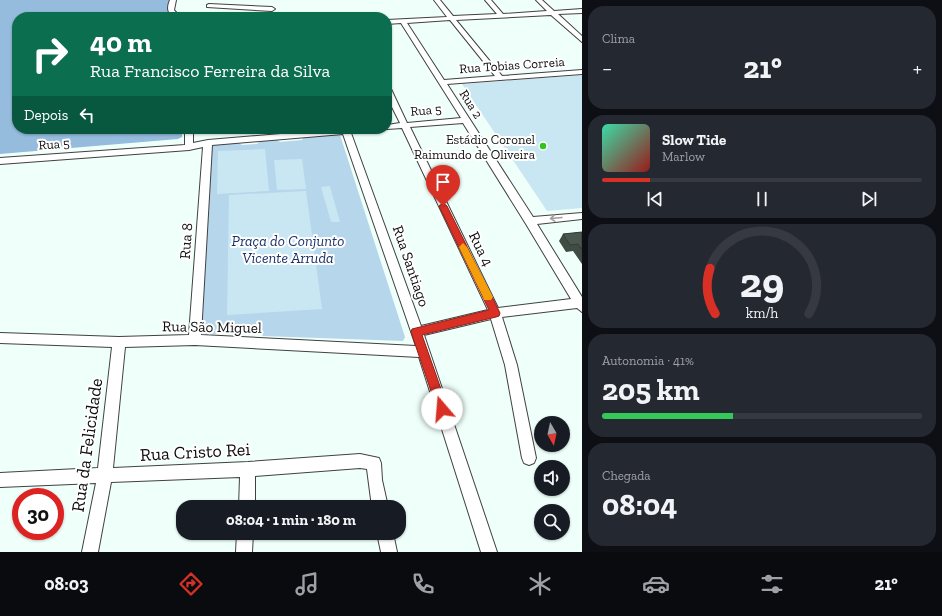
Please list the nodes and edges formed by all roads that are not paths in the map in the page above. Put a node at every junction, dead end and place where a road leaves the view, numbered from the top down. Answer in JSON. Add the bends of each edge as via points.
{"nodes":[{"id":1,"x":173,"y":0,"type":"edge"},
{"id":2,"x":274,"y":0,"type":"edge"},
{"id":3,"x":437,"y":0,"type":"edge"},
{"id":4,"x":488,"y":0,"type":"edge"},
{"id":5,"x":539,"y":0,"type":"edge"},
{"id":6,"x":209,"y":6,"type":"dead end"},
{"id":7,"x":272,"y":9,"type":"junction"},
{"id":8,"x":582,"y":11,"type":"edge"},
{"id":9,"x":172,"y":12,"type":"edge"},
{"id":10,"x":272,"y":12,"type":"edge"},
{"id":11,"x":552,"y":12,"type":"junction"},
{"id":12,"x":501,"y":15,"type":"junction"},
{"id":13,"x":452,"y":18,"type":"junction"},
{"id":14,"x":403,"y":21,"type":"junction"},
{"id":15,"x":392,"y":22,"type":"edge"},
{"id":16,"x":582,"y":40,"type":"edge"},
{"id":17,"x":582,"y":72,"type":"edge"},
{"id":18,"x":500,"y":78,"type":"junction"},
{"id":19,"x":443,"y":82,"type":"junction"},
{"id":20,"x":392,"y":100,"type":"edge"},
{"id":21,"x":467,"y":120,"type":"junction"},
{"id":22,"x":404,"y":125,"type":"junction"},
{"id":23,"x":392,"y":126,"type":"edge"},
{"id":24,"x":189,"y":134,"type":"edge"},
{"id":25,"x":304,"y":134,"type":"edge"},
{"id":26,"x":347,"y":134,"type":"edge"},
{"id":27,"x":208,"y":143,"type":"junction"},
{"id":28,"x":189,"y":147,"type":"junction"},
{"id":29,"x":0,"y":161,"type":"edge"},
{"id":30,"x":582,"y":216,"type":"edge"},
{"id":31,"x":530,"y":221,"type":"junction"},
{"id":32,"x":581,"y":304,"type":"edge"},
{"id":33,"x":496,"y":313,"type":"junction"},
{"id":34,"x":416,"y":332,"type":"junction"},
{"id":35,"x":0,"y":338,"type":"edge"},
{"id":36,"x":195,"y":340,"type":"junction"},
{"id":37,"x":120,"y":342,"type":"junction"},
{"id":38,"x":424,"y":352,"type":"junction"},
{"id":39,"x":530,"y":458,"type":"dead end"},
{"id":40,"x":248,"y":469,"type":"junction"},
{"id":41,"x":105,"y":475,"type":"junction"},
{"id":42,"x":0,"y":480,"type":"edge"},
{"id":43,"x":247,"y":500,"type":"edge"},
{"id":44,"x":379,"y":500,"type":"edge"},
{"id":45,"x":245,"y":540,"type":"edge"},
{"id":46,"x":386,"y":540,"type":"edge"},
{"id":47,"x":90,"y":552,"type":"edge"},
{"id":48,"x":244,"y":552,"type":"edge"},
{"id":49,"x":389,"y":552,"type":"edge"},
{"id":50,"x":489,"y":552,"type":"edge"}],
"edges":[{"from":1,"to":9,"type":"street","via":[[170,9]]},
{"from":2,"to":7,"type":"street"},
{"from":3,"to":13,"type":"street"},
{"from":4,"to":12,"type":"street"},
{"from":5,"to":11,"type":"street"},
{"from":6,"to":7,"type":"street"},
{"from":7,"to":10,"type":"street"},
{"from":8,"to":11,"type":"street"},
{"from":11,"to":12,"type":"street"},
{"from":11,"to":16,"type":"street"},
{"from":12,"to":13,"type":"street"},
{"from":13,"to":14,"type":"street"},
{"from":13,"to":18,"type":"street"},
{"from":14,"to":15,"type":"street"},
{"from":14,"to":19,"type":"street","name":"Rua 2"},
{"from":17,"to":18,"type":"street","name":"Rua Tobias Correia"},
{"from":18,"to":19,"type":"street","name":"Rua Tobias Correia"},
{"from":19,"to":21,"type":"street","name":"Rua 2"},
{"from":20,"to":22,"type":"street","name":"Rua 4"},
{"from":21,"to":22,"type":"street","name":"Rua 5"},
{"from":21,"to":31,"type":"street","name":"Rua 2"},
{"from":22,"to":23,"type":"street","name":"Rua 5"},
{"from":22,"to":33,"type":"street","name":"Rua 4"},
{"from":24,"to":28,"type":"street"},
{"from":25,"to":27,"type":"street","name":"Rua 5"},
{"from":26,"to":34,"type":"street","name":"Rua Santiago"},
{"from":27,"to":28,"type":"street","name":"Rua 5"},
{"from":27,"to":36,"type":"street","name":"Rua 8"},
{"from":28,"to":29,"type":"street","name":"Rua 5"},
{"from":30,"to":31,"type":"street","one_way":true},
{"from":31,"to":32,"type":"street","name":"Rua 2"},
{"from":32,"to":33,"type":"street"},
{"from":33,"to":34,"type":"street"},
{"from":33,"to":39,"type":"street","name":"Rua 4","via":[[511,365]]},
{"from":34,"to":38,"type":"street","name":"Rua Santiago"},
{"from":35,"to":37,"type":"street","name":"Rua São Miguel"},
{"from":36,"to":37,"type":"street","name":"Rua São Miguel"},
{"from":36,"to":38,"type":"street","name":"Rua São Miguel"},
{"from":37,"to":41,"type":"street","name":"Rua da Felicidade"},
{"from":38,"to":50,"type":"street","name":"Rua Santiago"},
{"from":40,"to":41,"type":"street","name":"Rua Cristo Rei"},
{"from":40,"to":43,"type":"street"},
{"from":40,"to":44,"type":"street","name":"Rua Cristo Rei","via":[[360,461],[374,464]]},
{"from":41,"to":42,"type":"street","name":"Rua Cristo Rei"},
{"from":41,"to":47,"type":"street","name":"Rua da Felicidade"},
{"from":45,"to":48,"type":"street"},
{"from":46,"to":49,"type":"street"}]}
